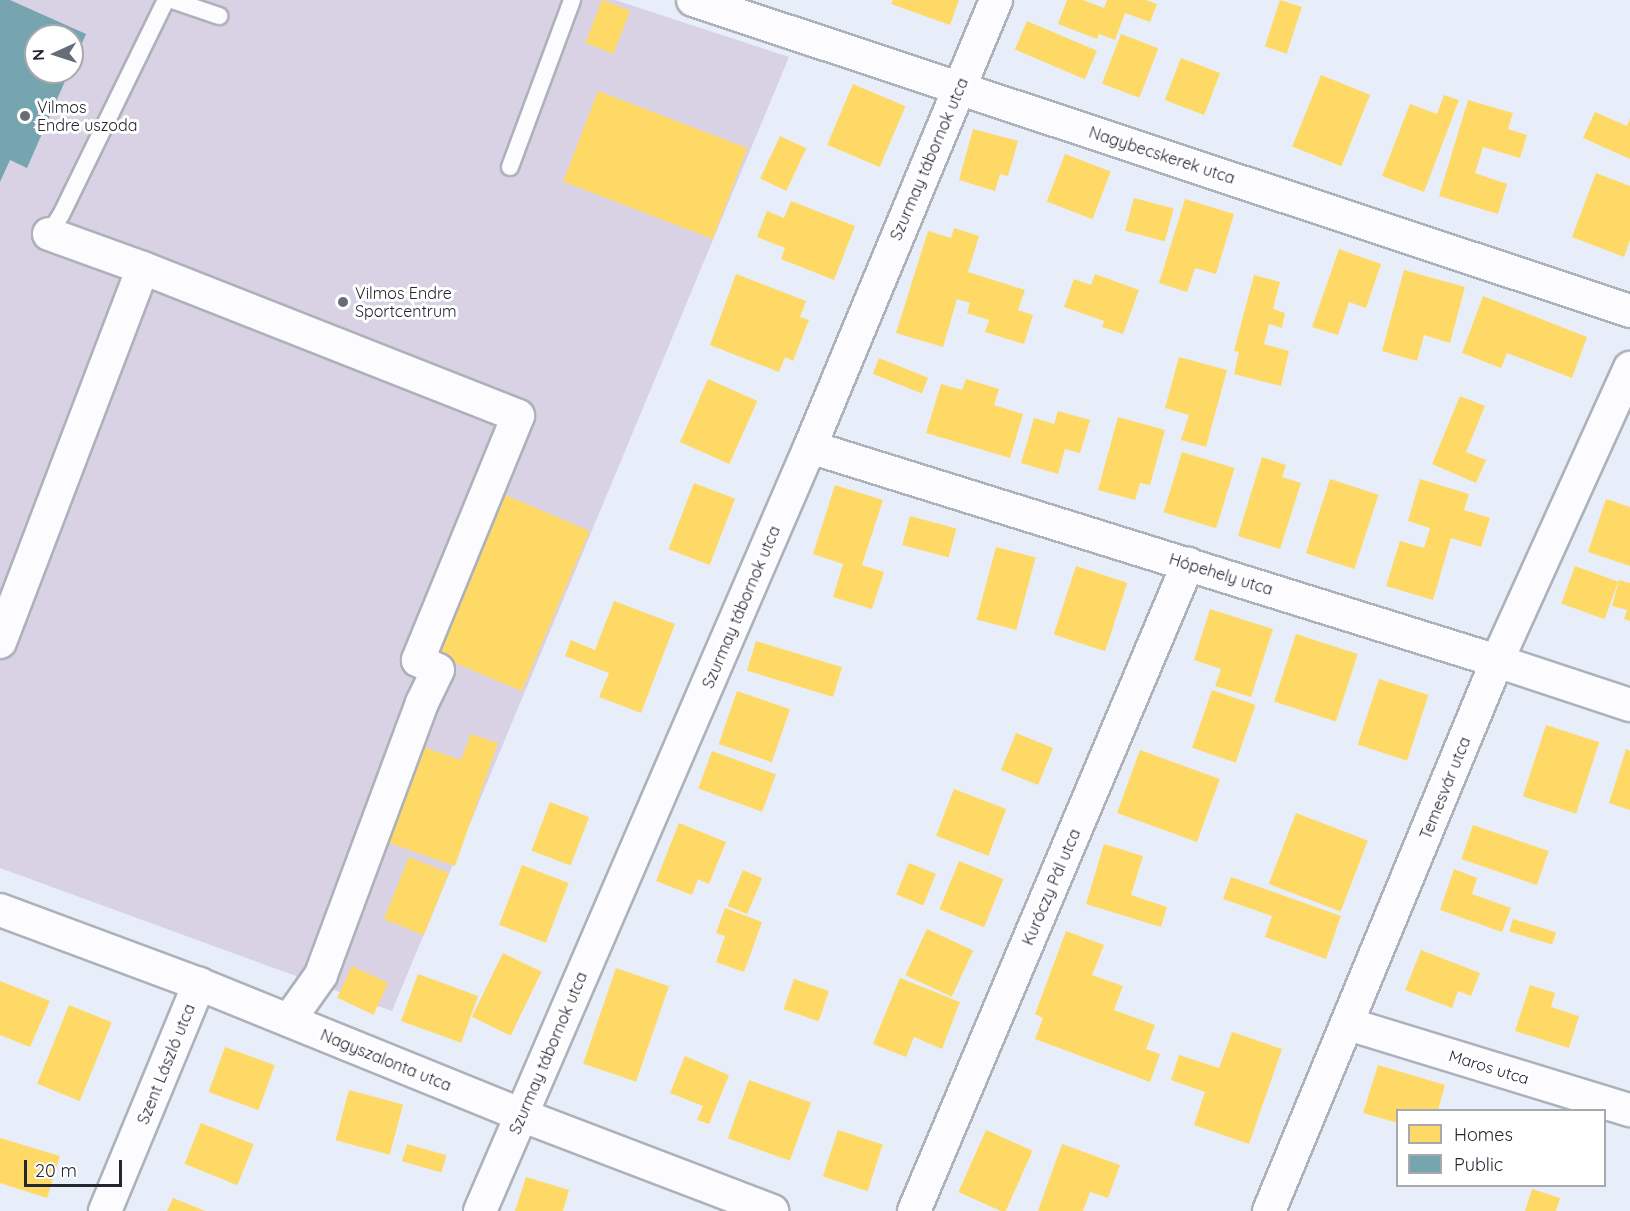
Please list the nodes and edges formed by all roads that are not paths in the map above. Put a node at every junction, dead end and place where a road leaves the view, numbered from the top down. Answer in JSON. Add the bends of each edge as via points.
{"nodes":[{"id":1,"x":166,"y":0,"type":"edge"},
{"id":2,"x":172,"y":0,"type":"edge"},
{"id":3,"x":572,"y":0,"type":"edge"},
{"id":4,"x":693,"y":0,"type":"edge"},
{"id":5,"x":996,"y":0,"type":"edge"},
{"id":6,"x":219,"y":16,"type":"dead end"},
{"id":7,"x":958,"y":88,"type":"junction"},
{"id":8,"x":510,"y":167,"type":"dead end"},
{"id":9,"x":49,"y":234,"type":"joint"},
{"id":10,"x":143,"y":268,"type":"junction"},
{"id":11,"x":1630,"y":311,"type":"edge"},
{"id":12,"x":1630,"y":368,"type":"edge"},
{"id":13,"x":810,"y":447,"type":"junction"},
{"id":14,"x":1188,"y":564,"type":"junction"},
{"id":15,"x":0,"y":642,"type":"edge"},
{"id":16,"x":1497,"y":661,"type":"junction"},
{"id":17,"x":1630,"y":705,"type":"edge"},
{"id":18,"x":0,"y":910,"type":"edge"},
{"id":19,"x":199,"y":984,"type":"junction"},
{"id":20,"x":289,"y":1020,"type":"junction"},
{"id":21,"x":1348,"y":1024,"type":"junction"},
{"id":22,"x":1630,"y":1110,"type":"edge"},
{"id":23,"x":521,"y":1114,"type":"junction"},
{"id":24,"x":105,"y":1211,"type":"edge"},
{"id":25,"x":480,"y":1211,"type":"edge"},
{"id":26,"x":772,"y":1211,"type":"edge"},
{"id":27,"x":914,"y":1211,"type":"edge"},
{"id":28,"x":1269,"y":1211,"type":"edge"}],
"edges":[{"from":1,"to":9,"type":"lane"},
{"from":2,"to":6,"type":"lane"},
{"from":3,"to":8,"type":"lane"},
{"from":4,"to":7,"type":"street","name":"Nagybecskerek utca"},
{"from":5,"to":7,"type":"street","name":"Szurmay tábornok utca"},
{"from":7,"to":11,"type":"street","name":"Nagybecskerek utca"},
{"from":7,"to":13,"type":"street","name":"Szurmay tábornok utca"},
{"from":9,"to":10,"type":"street"},
{"from":10,"to":15,"type":"street"},
{"from":10,"to":20,"type":"street","via":[[518,416],[418,660],[438,670],[422,703],[321,975]]},
{"from":12,"to":16,"type":"street","name":"Temesvár utca"},
{"from":13,"to":14,"type":"street","name":"Hópehely utca"},
{"from":13,"to":23,"type":"street","name":"Szurmay tábornok utca"},
{"from":14,"to":16,"type":"street","name":"Hópehely utca"},
{"from":14,"to":27,"type":"street","name":"Kuróczy Pál utca"},
{"from":16,"to":17,"type":"street","name":"Hópehely utca"},
{"from":16,"to":21,"type":"street","name":"Temesvár utca"},
{"from":18,"to":19,"type":"street","name":"Nagyszalonta utca"},
{"from":19,"to":20,"type":"street","name":"Nagyszalonta utca"},
{"from":19,"to":24,"type":"street","name":"Szent László utca"},
{"from":20,"to":23,"type":"street","name":"Nagyszalonta utca"},
{"from":21,"to":22,"type":"street","name":"Maros utca"},
{"from":21,"to":28,"type":"street","name":"Temesvár utca"},
{"from":23,"to":25,"type":"street","name":"Szurmay tábornok utca"},
{"from":23,"to":26,"type":"street","name":"Nagyszalonta utca"}]}
